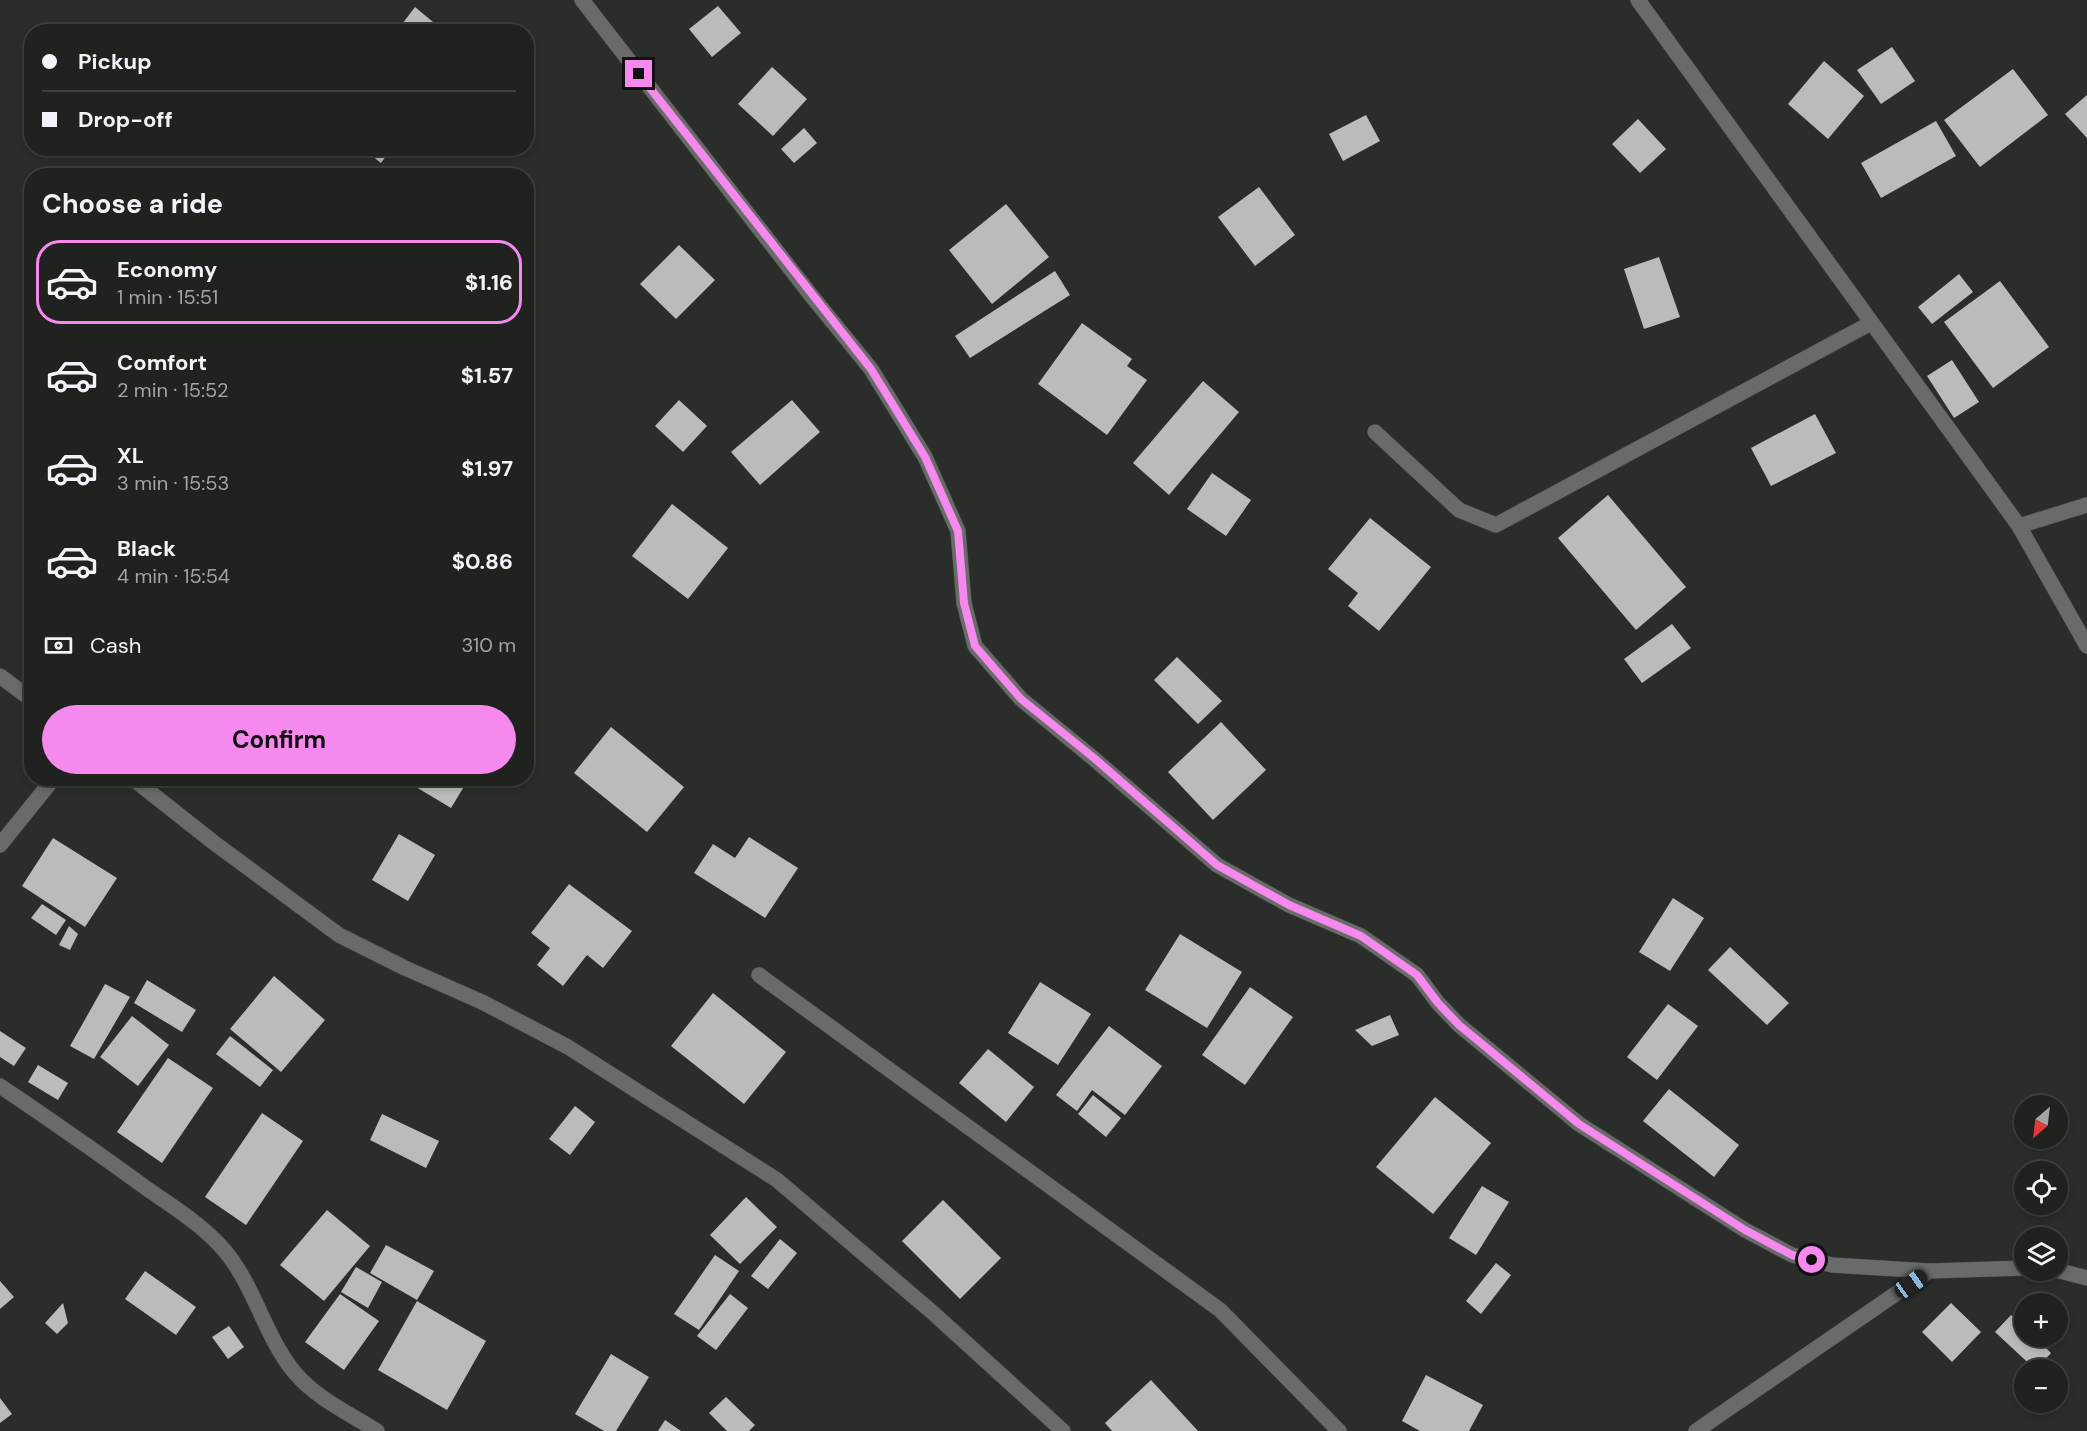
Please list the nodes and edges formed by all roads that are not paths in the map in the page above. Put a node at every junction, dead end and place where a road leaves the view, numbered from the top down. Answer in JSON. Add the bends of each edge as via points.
{"nodes":[{"id":1,"x":582,"y":0,"type":"edge"},
{"id":2,"x":1638,"y":0,"type":"edge"},
{"id":3,"x":1871,"y":323,"type":"junction"},
{"id":4,"x":1375,"y":432,"type":"dead end"},
{"id":5,"x":2087,"y":505,"type":"edge"},
{"id":6,"x":2019,"y":526,"type":"junction"},
{"id":7,"x":2087,"y":646,"type":"edge"},
{"id":8,"x":0,"y":676,"type":"edge"},
{"id":9,"x":24,"y":694,"type":"edge"},
{"id":10,"x":48,"y":786,"type":"edge"},
{"id":11,"x":142,"y":786,"type":"edge"},
{"id":12,"x":0,"y":845,"type":"edge"},
{"id":13,"x":759,"y":975,"type":"dead end"},
{"id":14,"x":0,"y":1086,"type":"edge"},
{"id":15,"x":2014,"y":1269,"type":"edge"},
{"id":16,"x":1929,"y":1271,"type":"junction"},
{"id":17,"x":2068,"y":1273,"type":"edge"},
{"id":18,"x":2087,"y":1278,"type":"edge"},
{"id":19,"x":1714,"y":1426,"type":"edge"},
{"id":20,"x":377,"y":1431,"type":"edge"},
{"id":21,"x":1063,"y":1431,"type":"edge"},
{"id":22,"x":1339,"y":1431,"type":"edge"},
{"id":23,"x":1696,"y":1431,"type":"edge"}],
"edges":[{"from":1,"to":16,"type":"street","via":[[871,369],[925,457],[958,531],[964,603],[975,646],[1021,699],[1217,865],[1289,905],[1361,936],[1389,955],[1417,975],[1459,1025],[1579,1124],[1745,1230],[1792,1255],[1832,1265]]},
{"from":2,"to":3,"type":"street"},
{"from":3,"to":4,"type":"street","via":[[1496,525],[1459,510]]},
{"from":3,"to":6,"type":"street"},
{"from":5,"to":6,"type":"street"},
{"from":6,"to":7,"type":"street"},
{"from":8,"to":9,"type":"street"},
{"from":10,"to":12,"type":"street"},
{"from":11,"to":21,"type":"street","via":[[339,935],[568,1047],[777,1180],[932,1312]]},
{"from":13,"to":22,"type":"street","via":[[1220,1310]]},
{"from":14,"to":20,"type":"street","via":[[201,1227],[237,1268],[295,1374],[315,1392]]},
{"from":15,"to":16,"type":"street"},
{"from":16,"to":19,"type":"street"},
{"from":17,"to":18,"type":"street"},
{"from":19,"to":23,"type":"street"}]}
